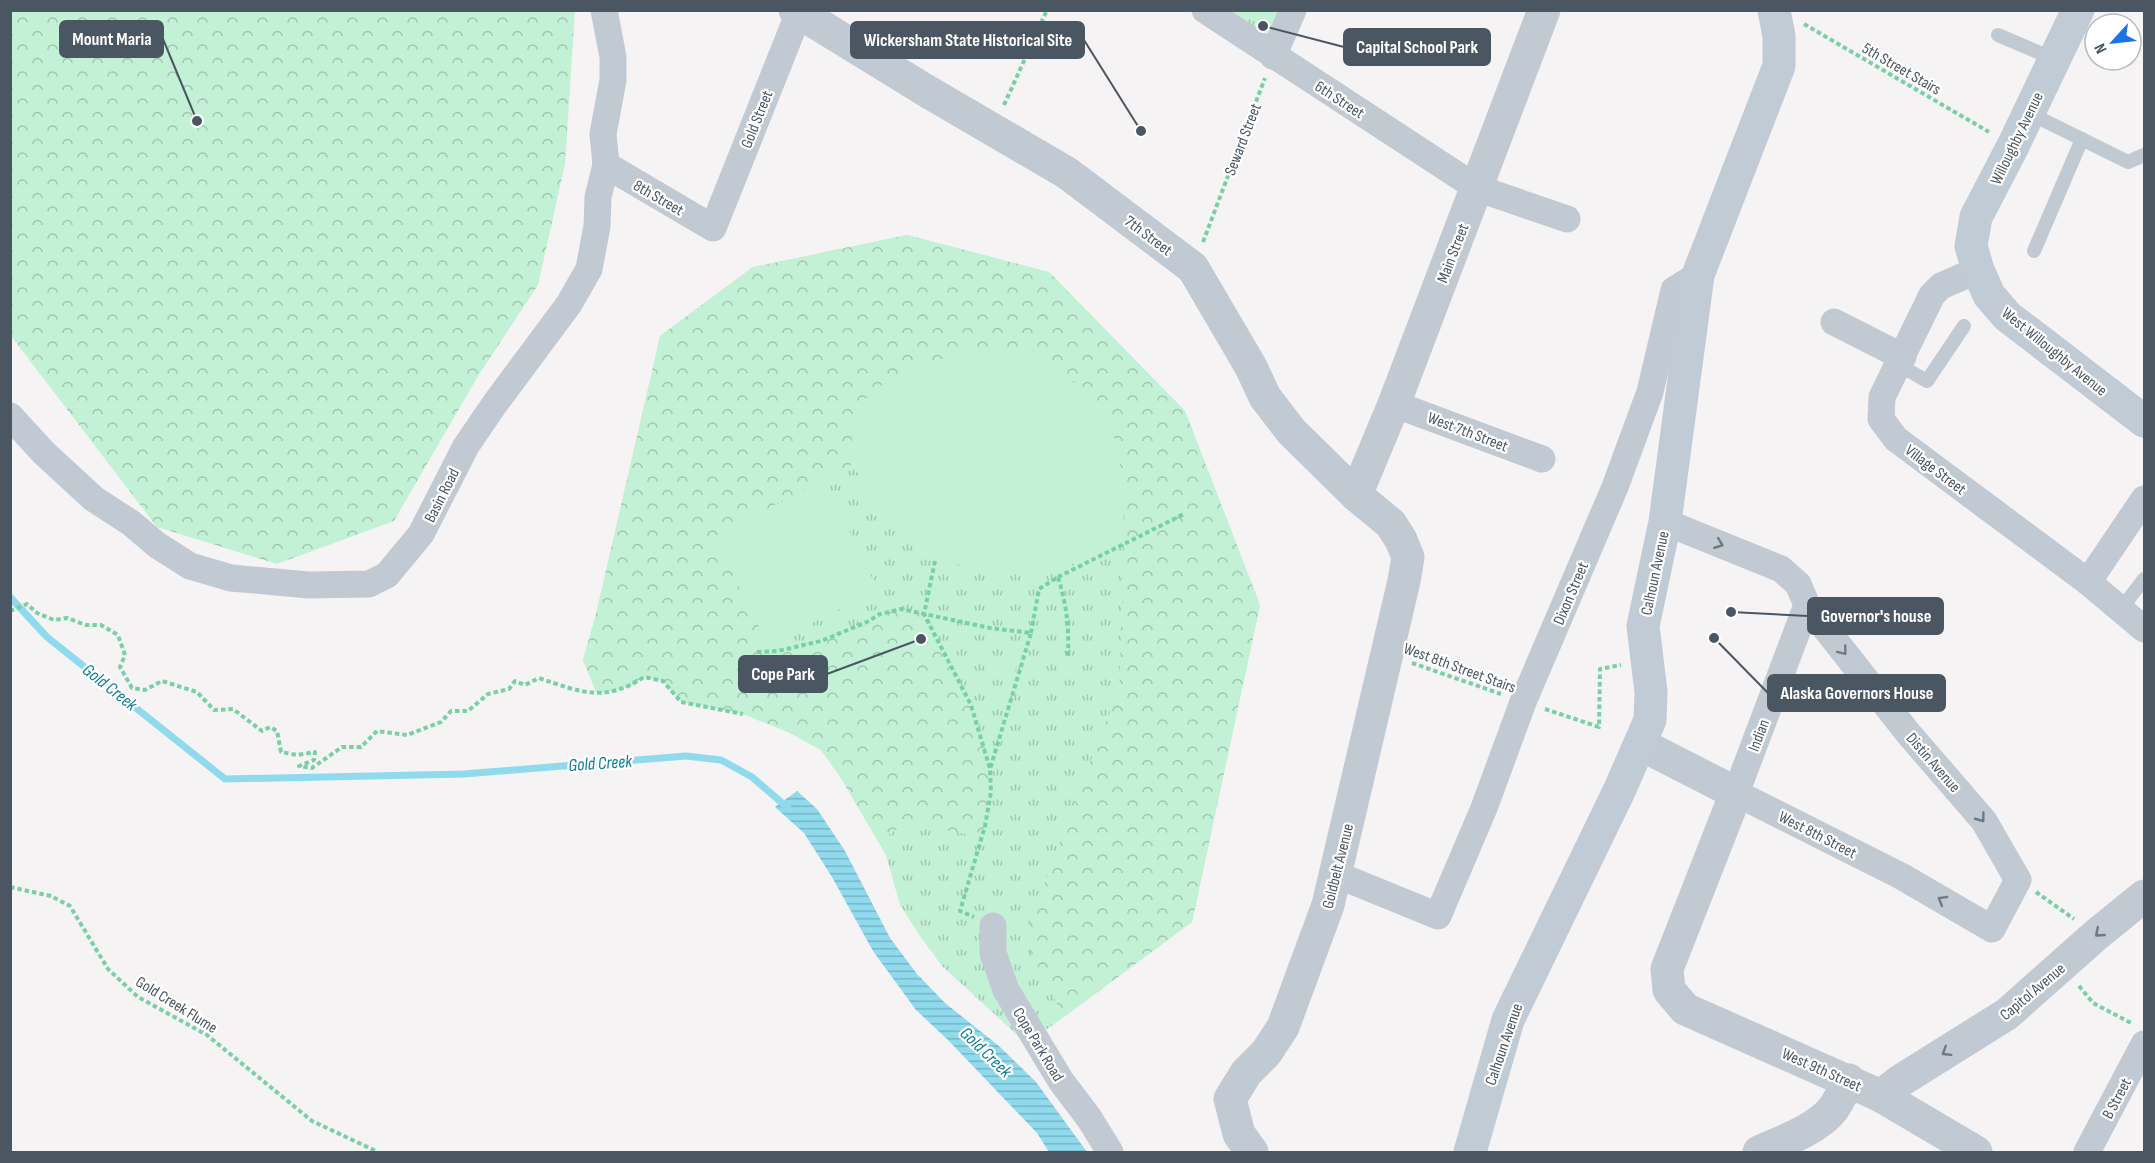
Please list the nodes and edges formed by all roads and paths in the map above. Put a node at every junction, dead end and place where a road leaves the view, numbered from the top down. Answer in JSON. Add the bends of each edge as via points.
{"nodes":[{"id":1,"x":604,"y":10,"type":"edge"},
{"id":2,"x":1047,"y":10,"type":"edge"},
{"id":3,"x":1204,"y":10,"type":"edge"},
{"id":4,"x":1293,"y":10,"type":"edge"},
{"id":5,"x":1544,"y":10,"type":"edge"},
{"id":6,"x":2078,"y":10,"type":"edge"},
{"id":7,"x":798,"y":11,"type":"edge"},
{"id":8,"x":1787,"y":16,"type":"edge"},
{"id":9,"x":1998,"y":35,"type":"dead end"},
{"id":10,"x":1273,"y":56,"type":"junction"},
{"id":11,"x":2054,"y":59,"type":"junction"},
{"id":12,"x":2029,"y":113,"type":"junction"},
{"id":13,"x":993,"y":128,"type":"junction"},
{"id":14,"x":2082,"y":139,"type":"junction"},
{"id":15,"x":2013,"y":146,"type":"junction"},
{"id":16,"x":2145,"y":155,"type":"edge"},
{"id":17,"x":606,"y":165,"type":"junction"},
{"id":18,"x":1477,"y":188,"type":"junction"},
{"id":19,"x":1568,"y":219,"type":"dead end"},
{"id":20,"x":713,"y":228,"type":"joint"},
{"id":21,"x":2034,"y":251,"type":"dead end"},
{"id":22,"x":1193,"y":268,"type":"junction"},
{"id":23,"x":1978,"y":270,"type":"junction"},
{"id":24,"x":1698,"y":275,"type":"junction"},
{"id":25,"x":1834,"y":322,"type":"dead end"},
{"id":26,"x":1964,"y":326,"type":"dead end"},
{"id":27,"x":1901,"y":361,"type":"junction"},
{"id":28,"x":1394,"y":404,"type":"junction"},
{"id":29,"x":10,"y":416,"type":"edge"},
{"id":30,"x":2145,"y":421,"type":"edge"},
{"id":31,"x":1542,"y":459,"type":"dead end"},
{"id":32,"x":1356,"y":495,"type":"junction"},
{"id":33,"x":2145,"y":499,"type":"edge"},
{"id":34,"x":1184,"y":514,"type":"dead end"},
{"id":35,"x":1665,"y":522,"type":"junction"},
{"id":36,"x":1408,"y":557,"type":"joint"},
{"id":37,"x":935,"y":561,"type":"dead end"},
{"id":38,"x":1058,"y":577,"type":"junction"},
{"id":39,"x":2145,"y":579,"type":"edge"},
{"id":40,"x":2088,"y":582,"type":"junction"},
{"id":41,"x":1807,"y":605,"type":"junction"},
{"id":42,"x":2121,"y":609,"type":"junction"},
{"id":43,"x":10,"y":611,"type":"edge"},
{"id":44,"x":924,"y":614,"type":"junction"},
{"id":45,"x":2145,"y":629,"type":"edge"},
{"id":46,"x":1031,"y":633,"type":"junction"},
{"id":47,"x":757,"y":651,"type":"dead end"},
{"id":48,"x":1388,"y":655,"type":"junction"},
{"id":49,"x":1068,"y":656,"type":"dead end"},
{"id":50,"x":1647,"y":660,"type":"junction"},
{"id":51,"x":1523,"y":702,"type":"junction"},
{"id":52,"x":743,"y":714,"type":"dead end"},
{"id":53,"x":1640,"y":744,"type":"junction"},
{"id":54,"x":990,"y":769,"type":"junction"},
{"id":55,"x":1736,"y":793,"type":"junction"},
{"id":56,"x":1335,"y":874,"type":"junction"},
{"id":57,"x":2018,"y":880,"type":"junction"},
{"id":58,"x":10,"y":886,"type":"edge"},
{"id":59,"x":2145,"y":896,"type":"edge"},
{"id":60,"x":987,"y":923,"type":"joint"},
{"id":61,"x":2096,"y":935,"type":"junction"},
{"id":62,"x":2062,"y":965,"type":"junction"},
{"id":63,"x":1669,"y":990,"type":"joint"},
{"id":64,"x":2142,"y":1036,"type":"edge"},
{"id":65,"x":1849,"y":1080,"type":"junction"},
{"id":66,"x":1881,"y":1096,"type":"junction"},
{"id":67,"x":1794,"y":1145,"type":"edge"},
{"id":68,"x":378,"y":1152,"type":"edge"},
{"id":69,"x":1110,"y":1152,"type":"edge"},
{"id":70,"x":1252,"y":1152,"type":"edge"},
{"id":71,"x":1470,"y":1152,"type":"edge"},
{"id":72,"x":1759,"y":1152,"type":"edge"},
{"id":73,"x":1976,"y":1152,"type":"edge"},
{"id":74,"x":2087,"y":1152,"type":"edge"}],
"edges":[{"from":1,"to":17,"type":"street","name":"Basin Road","via":[[613,57],[603,134]]},
{"from":2,"to":13,"type":"path"},
{"from":3,"to":10,"type":"street","name":"6th Street"},
{"from":4,"to":10,"type":"street"},
{"from":5,"to":18,"type":"street","name":"Main Street"},
{"from":6,"to":11,"type":"main road","name":"Willoughby Avenue"},
{"from":7,"to":13,"type":"street","name":"7th Street"},
{"from":7,"to":20,"type":"street","name":"Gold Street"},
{"from":8,"to":15,"type":"path","name":"5th Street Stairs"},
{"from":8,"to":24,"type":"main road","name":"Calhoun Avenue","via":[[1779,36],[1779,66]]},
{"from":9,"to":11,"type":"lane"},
{"from":10,"to":18,"type":"street","name":"6th Street"},
{"from":10,"to":22,"type":"path","name":"Seward Street"},
{"from":11,"to":12,"type":"main road","name":"Willoughby Avenue"},
{"from":12,"to":14,"type":"lane"},
{"from":12,"to":15,"type":"main road","name":"Willoughby Avenue"},
{"from":13,"to":22,"type":"street","name":"7th Street","via":[[1067,173]]},
{"from":14,"to":16,"type":"lane","via":[[2128,162]]},
{"from":14,"to":21,"type":"lane"},
{"from":15,"to":23,"type":"main road","name":"Willoughby Avenue","via":[[1976,218],[1971,246]]},
{"from":17,"to":20,"type":"street","name":"8th Street"},
{"from":17,"to":29,"type":"street","name":"Basin Road","via":[[589,269],[569,304],[466,446],[421,534],[387,575],[369,584],[309,585],[231,578],[190,566],[94,499]]},
{"from":18,"to":19,"type":"street","name":"6th Street"},
{"from":18,"to":28,"type":"street","name":"Main Street"},
{"from":22,"to":32,"type":"street","name":"7th Street","via":[[1265,397],[1291,431]]},
{"from":23,"to":27,"type":"street","name":"Village Street","via":[[1941,286],[1932,295]]},
{"from":23,"to":30,"type":"main road","name":"West Willoughby Avenue","via":[[1989,295],[2007,316]]},
{"from":24,"to":35,"type":"main road","name":"Calhoun Avenue"},
{"from":24,"to":51,"type":"street","name":"Dixon Street","via":[[1674,290],[1650,392],[1615,487]]},
{"from":25,"to":27,"type":"street"},
{"from":26,"to":27,"type":"lane","via":[[1927,381]]},
{"from":27,"to":40,"type":"street","name":"Village Street","via":[[1882,397],[1881,419],[1896,439]]},
{"from":28,"to":31,"type":"street","name":"West 7th Street"},
{"from":28,"to":32,"type":"street","name":"Main Street"},
{"from":32,"to":36,"type":"street","name":"7th Street","via":[[1391,524]]},
{"from":33,"to":40,"type":"street"},
{"from":34,"to":38,"type":"path"},
{"from":35,"to":41,"type":"street","one_way":true,"via":[[1781,569],[1798,584]]},
{"from":35,"to":50,"type":"main road","name":"Calhoun Avenue","via":[[1643,626]]},
{"from":36,"to":48,"type":"street","name":"Goldbelt Avenue"},
{"from":37,"to":44,"type":"path"},
{"from":38,"to":46,"type":"path","via":[[1040,589]]},
{"from":38,"to":49,"type":"path","via":[[1069,625]]},
{"from":39,"to":42,"type":"lane"},
{"from":40,"to":42,"type":"street","name":"Village Street"},
{"from":41,"to":55,"type":"street","name":"Indian"},
{"from":41,"to":57,"type":"street","name":"Distin Avenue","one_way":true,"via":[[1984,821]]},
{"from":42,"to":45,"type":"street","name":"Village Street"},
{"from":43,"to":52,"type":"path","via":[[27,604],[54,620],[67,618],[86,625],[101,624],[118,635],[125,655],[120,667],[132,688],[145,690],[162,681],[196,692],[214,710],[233,709],[262,731],[270,727],[277,731],[281,752],[315,752],[314,760],[299,766],[312,768],[342,747],[361,747],[376,731],[407,735],[441,722],[451,711],[468,711],[488,694],[509,689],[514,681],[525,685],[539,678],[597,694],[629,687],[644,677],[663,681],[681,702]]},
{"from":44,"to":46,"type":"path"},
{"from":44,"to":47,"type":"path","via":[[901,609],[880,614],[821,641],[778,651]]},
{"from":44,"to":54,"type":"path","via":[[970,705]]},
{"from":46,"to":54,"type":"path"},
{"from":48,"to":51,"type":"path","name":"West 8th Street Stairs"},
{"from":48,"to":56,"type":"street","name":"Goldbelt Avenue"},
{"from":50,"to":51,"type":"path","name":"West 8th Street Stairs","via":[[1600,669],[1599,727]]},
{"from":50,"to":53,"type":"main road","name":"Calhoun Avenue","via":[[1650,720]]},
{"from":51,"to":56,"type":"street","name":"Dixon Street","via":[[1438,916]]},
{"from":53,"to":55,"type":"street","name":"West 8th Street"},
{"from":53,"to":71,"type":"main road","name":"Calhoun Avenue","via":[[1508,1020]]},
{"from":54,"to":60,"type":"path","via":[[991,792],[985,826],[960,911]]},
{"from":57,"to":55,"type":"street","name":"West 8th Street","one_way":true,"via":[[1992,929],[1901,876]]},
{"from":55,"to":63,"type":"street","name":"Indian","via":[[1670,960]]},
{"from":56,"to":70,"type":"street","name":"Goldbelt Avenue","via":[[1328,905],[1283,1027],[1230,1099],[1239,1134]]},
{"from":57,"to":61,"type":"path"},
{"from":58,"to":68,"type":"path","name":"Gold Creek Flume","via":[[51,896],[70,906],[108,969],[138,997],[207,1035],[312,1121]]},
{"from":59,"to":61,"type":"street","name":"Capitol Avenue","one_way":true},
{"from":60,"to":69,"type":"street","name":"Cope Park Road","via":[[1006,990]]},
{"from":61,"to":62,"type":"street","name":"Capitol Avenue"},
{"from":62,"to":64,"type":"path","via":[[2093,1003]]},
{"from":62,"to":66,"type":"street","name":"Capitol Avenue","one_way":true,"via":[[2007,1014]]},
{"from":63,"to":65,"type":"street","name":"West 9th Street","via":[[1684,1010]]},
{"from":64,"to":74,"type":"street","name":"B Street"},
{"from":65,"to":66,"type":"street","name":"West 9th Street"},
{"from":65,"to":67,"type":"street","via":[[1832,1110]]},
{"from":66,"to":73,"type":"street","name":"West 9th Street"},
{"from":67,"to":72,"type":"street"}]}
